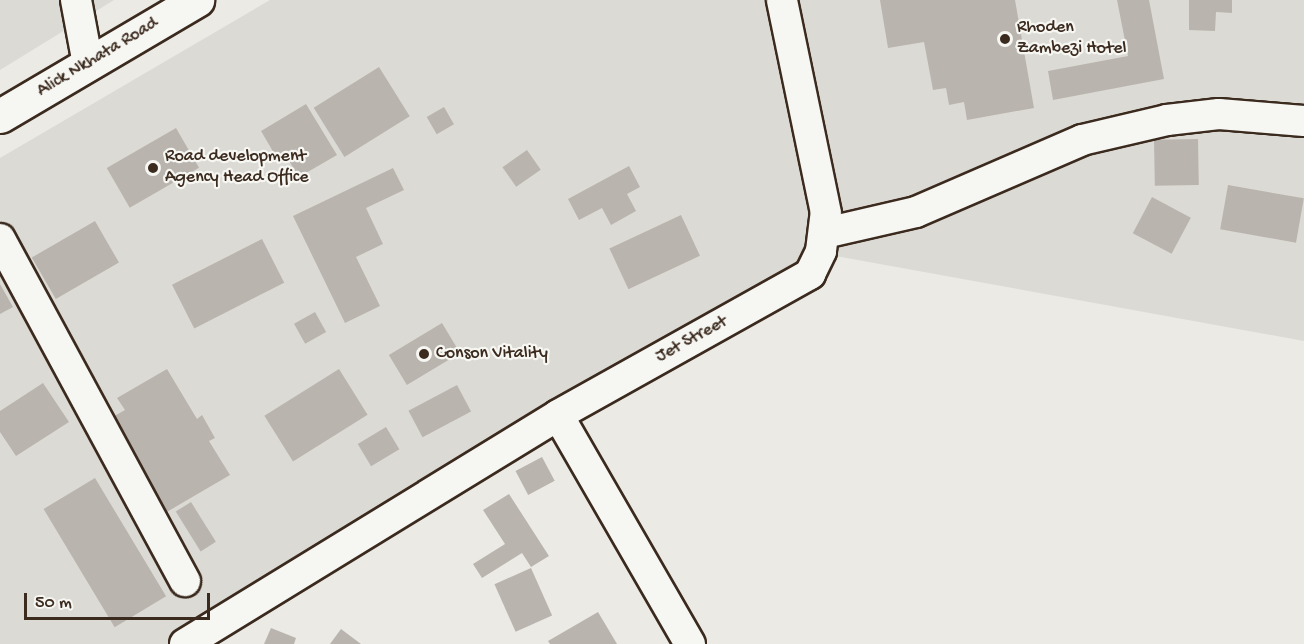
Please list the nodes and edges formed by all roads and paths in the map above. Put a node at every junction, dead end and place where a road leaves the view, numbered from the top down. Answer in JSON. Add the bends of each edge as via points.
{"nodes":[{"id":1,"x":76,"y":0,"type":"edge"},
{"id":2,"x":197,"y":0,"type":"edge"},
{"id":3,"x":782,"y":0,"type":"edge"},
{"id":4,"x":87,"y":64,"type":"junction"},
{"id":5,"x":0,"y":116,"type":"edge"},
{"id":6,"x":1304,"y":121,"type":"edge"},
{"id":7,"x":825,"y":233,"type":"junction"},
{"id":8,"x":0,"y":239,"type":"edge"},
{"id":9,"x":558,"y":416,"type":"junction"},
{"id":10,"x":185,"y":581,"type":"dead end"},
{"id":11,"x":185,"y":644,"type":"edge"},
{"id":12,"x":690,"y":644,"type":"edge"}],
"edges":[{"from":1,"to":4,"type":"street"},
{"from":2,"to":4,"type":"main road","name":"Alick Nkhata Road"},
{"from":3,"to":7,"type":"street","name":"Jet Street","via":[[822,184]]},
{"from":4,"to":5,"type":"main road","name":"Alick Nkhata Road"},
{"from":6,"to":7,"type":"street","via":[[1219,114],[1167,120],[1082,140],[916,212]]},
{"from":7,"to":9,"type":"street","name":"Jet Street","via":[[810,274]]},
{"from":8,"to":10,"type":"street"},
{"from":9,"to":11,"type":"street","name":"Jet Street"},
{"from":9,"to":12,"type":"street"}]}
